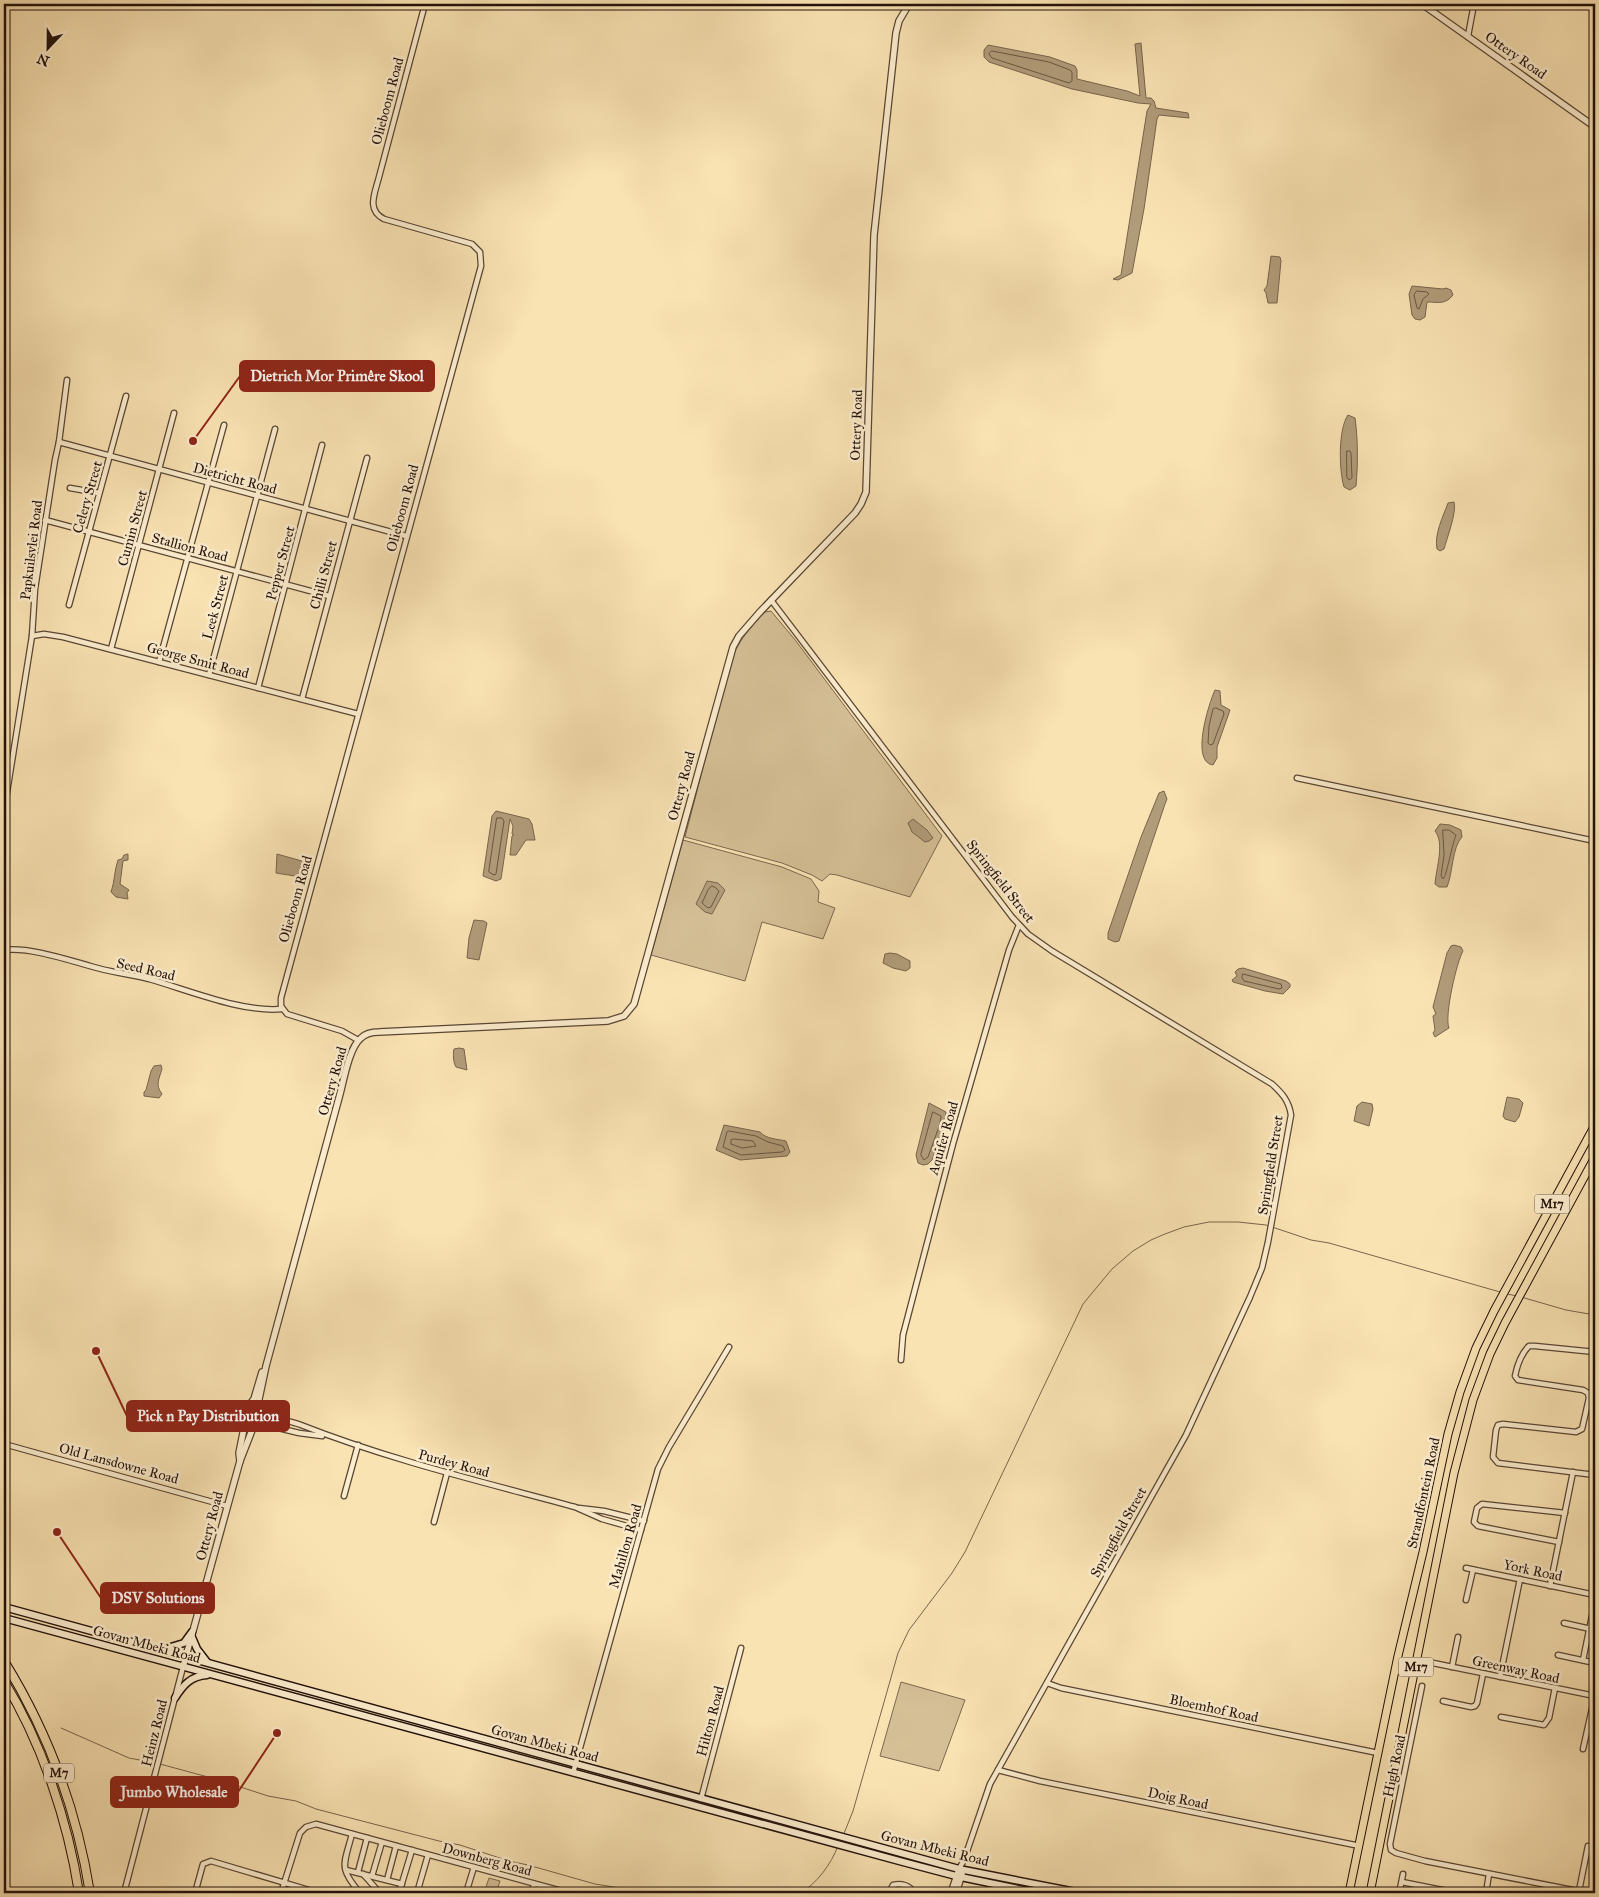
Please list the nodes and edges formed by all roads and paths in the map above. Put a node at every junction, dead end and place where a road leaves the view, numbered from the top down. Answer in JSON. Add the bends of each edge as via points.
{"nodes":[{"id":1,"x":425,"y":4,"type":"edge"},
{"id":2,"x":909,"y":4,"type":"edge"},
{"id":3,"x":1422,"y":4,"type":"edge"},
{"id":4,"x":1474,"y":4,"type":"edge"},
{"id":5,"x":1468,"y":36,"type":"junction"},
{"id":6,"x":1595,"y":127,"type":"edge"},
{"id":7,"x":67,"y":380,"type":"dead end"},
{"id":8,"x":126,"y":396,"type":"dead end"},
{"id":9,"x":174,"y":413,"type":"dead end"},
{"id":10,"x":224,"y":425,"type":"dead end"},
{"id":11,"x":275,"y":429,"type":"dead end"},
{"id":12,"x":59,"y":442,"type":"junction"},
{"id":13,"x":322,"y":445,"type":"dead end"},
{"id":14,"x":110,"y":456,"type":"junction"},
{"id":15,"x":367,"y":458,"type":"dead end"},
{"id":16,"x":160,"y":469,"type":"junction"},
{"id":17,"x":208,"y":483,"type":"junction"},
{"id":18,"x":70,"y":488,"type":"dead end"},
{"id":19,"x":100,"y":493,"type":"junction"},
{"id":20,"x":256,"y":496,"type":"junction"},
{"id":21,"x":306,"y":509,"type":"junction"},
{"id":22,"x":45,"y":520,"type":"junction"},
{"id":23,"x":349,"y":521,"type":"junction"},
{"id":24,"x":89,"y":532,"type":"junction"},
{"id":25,"x":406,"y":536,"type":"junction"},
{"id":26,"x":139,"y":545,"type":"junction"},
{"id":27,"x":187,"y":558,"type":"junction"},
{"id":28,"x":236,"y":572,"type":"junction"},
{"id":29,"x":286,"y":585,"type":"junction"},
{"id":30,"x":329,"y":596,"type":"junction"},
{"id":31,"x":771,"y":600,"type":"junction"},
{"id":32,"x":69,"y":605,"type":"dead end"},
{"id":33,"x":32,"y":636,"type":"junction"},
{"id":34,"x":111,"y":649,"type":"junction"},
{"id":35,"x":159,"y":662,"type":"junction"},
{"id":36,"x":209,"y":675,"type":"junction"},
{"id":37,"x":258,"y":688,"type":"junction"},
{"id":38,"x":302,"y":699,"type":"junction"},
{"id":39,"x":358,"y":714,"type":"junction"},
{"id":40,"x":1298,"y":778,"type":"dead end"},
{"id":41,"x":4,"y":811,"type":"edge"},
{"id":42,"x":1595,"y":841,"type":"edge"},
{"id":43,"x":1019,"y":925,"type":"junction"},
{"id":44,"x":4,"y":950,"type":"edge"},
{"id":45,"x":282,"y":1009,"type":"junction"},
{"id":46,"x":358,"y":1040,"type":"junction"},
{"id":47,"x":1595,"y":1126,"type":"edge"},
{"id":48,"x":1595,"y":1157,"type":"edge"},
{"id":49,"x":729,"y":1347,"type":"dead end"},
{"id":50,"x":1595,"y":1352,"type":"edge"},
{"id":51,"x":901,"y":1360,"type":"dead end"},
{"id":52,"x":266,"y":1366,"type":"junction"},
{"id":53,"x":248,"y":1407,"type":"junction"},
{"id":54,"x":260,"y":1411,"type":"junction"},
{"id":55,"x":245,"y":1423,"type":"junction"},
{"id":56,"x":256,"y":1424,"type":"junction"},
{"id":57,"x":329,"y":1437,"type":"junction"},
{"id":58,"x":4,"y":1444,"type":"edge"},
{"id":59,"x":358,"y":1445,"type":"junction"},
{"id":60,"x":240,"y":1460,"type":"junction"},
{"id":61,"x":1573,"y":1472,"type":"junction"},
{"id":62,"x":447,"y":1473,"type":"junction"},
{"id":63,"x":1595,"y":1475,"type":"edge"},
{"id":64,"x":344,"y":1496,"type":"dead end"},
{"id":65,"x":227,"y":1506,"type":"junction"},
{"id":66,"x":575,"y":1507,"type":"junction"},
{"id":67,"x":1565,"y":1513,"type":"junction"},
{"id":68,"x":434,"y":1522,"type":"dead end"},
{"id":69,"x":644,"y":1522,"type":"junction"},
{"id":70,"x":641,"y":1530,"type":"junction"},
{"id":71,"x":1558,"y":1542,"type":"junction"},
{"id":72,"x":1466,"y":1568,"type":"dead end"},
{"id":73,"x":1473,"y":1570,"type":"junction"},
{"id":74,"x":1520,"y":1579,"type":"junction"},
{"id":75,"x":1550,"y":1586,"type":"junction"},
{"id":76,"x":1595,"y":1595,"type":"edge"},
{"id":77,"x":1466,"y":1600,"type":"dead end"},
{"id":78,"x":1595,"y":1601,"type":"edge"},
{"id":79,"x":4,"y":1607,"type":"edge"},
{"id":80,"x":4,"y":1618,"type":"edge"},
{"id":81,"x":1564,"y":1623,"type":"dead end"},
{"id":82,"x":1592,"y":1629,"type":"edge"},
{"id":83,"x":192,"y":1633,"type":"junction"},
{"id":84,"x":1458,"y":1637,"type":"dead end"},
{"id":85,"x":741,"y":1648,"type":"dead end"},
{"id":86,"x":161,"y":1650,"type":"junction"},
{"id":87,"x":186,"y":1656,"type":"junction"},
{"id":88,"x":1558,"y":1656,"type":"dead end"},
{"id":89,"x":1583,"y":1660,"type":"junction"},
{"id":90,"x":4,"y":1661,"type":"edge"},
{"id":91,"x":208,"y":1663,"type":"junction"},
{"id":92,"x":1433,"y":1663,"type":"dead end"},
{"id":93,"x":1595,"y":1663,"type":"edge"},
{"id":94,"x":183,"y":1667,"type":"junction"},
{"id":95,"x":1452,"y":1667,"type":"junction"},
{"id":96,"x":1483,"y":1674,"type":"junction"},
{"id":97,"x":210,"y":1675,"type":"junction"},
{"id":98,"x":1500,"y":1677,"type":"junction"},
{"id":99,"x":4,"y":1681,"type":"edge"},
{"id":100,"x":1047,"y":1683,"type":"junction"},
{"id":101,"x":1422,"y":1686,"type":"dead end"},
{"id":102,"x":1555,"y":1688,"type":"junction"},
{"id":103,"x":1595,"y":1696,"type":"edge"},
{"id":104,"x":175,"y":1698,"type":"junction"},
{"id":105,"x":1443,"y":1701,"type":"dead end"},
{"id":106,"x":1501,"y":1718,"type":"dead end"},
{"id":107,"x":1583,"y":1750,"type":"dead end"},
{"id":108,"x":1378,"y":1753,"type":"junction"},
{"id":109,"x":576,"y":1764,"type":"junction"},
{"id":110,"x":998,"y":1770,"type":"junction"},
{"id":111,"x":573,"y":1772,"type":"junction"},
{"id":112,"x":701,"y":1799,"type":"junction"},
{"id":113,"x":352,"y":1834,"type":"junction"},
{"id":114,"x":367,"y":1838,"type":"junction"},
{"id":115,"x":382,"y":1842,"type":"junction"},
{"id":116,"x":1355,"y":1845,"type":"dead end"},
{"id":117,"x":396,"y":1846,"type":"junction"},
{"id":118,"x":1588,"y":1846,"type":"dead end"},
{"id":119,"x":412,"y":1850,"type":"junction"},
{"id":120,"x":428,"y":1855,"type":"junction"},
{"id":121,"x":474,"y":1867,"type":"junction"},
{"id":122,"x":961,"y":1869,"type":"junction"},
{"id":123,"x":346,"y":1870,"type":"junction"},
{"id":124,"x":360,"y":1873,"type":"junction"},
{"id":125,"x":1403,"y":1874,"type":"dead end"},
{"id":126,"x":1489,"y":1874,"type":"junction"},
{"id":127,"x":372,"y":1876,"type":"junction"},
{"id":128,"x":958,"y":1877,"type":"junction"},
{"id":129,"x":387,"y":1880,"type":"junction"},
{"id":130,"x":284,"y":1882,"type":"junction"},
{"id":131,"x":1402,"y":1882,"type":"junction"},
{"id":132,"x":402,"y":1884,"type":"junction"},
{"id":133,"x":534,"y":1884,"type":"junction"},
{"id":134,"x":546,"y":1887,"type":"junction"},
{"id":135,"x":1400,"y":1889,"type":"dead end"},
{"id":136,"x":1579,"y":1891,"type":"junction"},
{"id":137,"x":79,"y":1893,"type":"edge"},
{"id":138,"x":90,"y":1893,"type":"edge"},
{"id":139,"x":124,"y":1893,"type":"edge"},
{"id":140,"x":194,"y":1893,"type":"edge"},
{"id":141,"x":281,"y":1893,"type":"edge"},
{"id":142,"x":319,"y":1893,"type":"edge"},
{"id":143,"x":360,"y":1893,"type":"edge"},
{"id":144,"x":380,"y":1893,"type":"edge"},
{"id":145,"x":399,"y":1893,"type":"edge"},
{"id":146,"x":417,"y":1893,"type":"edge"},
{"id":147,"x":466,"y":1893,"type":"edge"},
{"id":148,"x":532,"y":1893,"type":"edge"},
{"id":149,"x":544,"y":1893,"type":"edge"},
{"id":150,"x":569,"y":1893,"type":"edge"},
{"id":151,"x":889,"y":1893,"type":"edge"},
{"id":152,"x":914,"y":1893,"type":"edge"},
{"id":153,"x":951,"y":1893,"type":"edge"},
{"id":154,"x":956,"y":1893,"type":"edge"},
{"id":155,"x":1038,"y":1893,"type":"edge"},
{"id":156,"x":1081,"y":1893,"type":"edge"},
{"id":157,"x":1349,"y":1893,"type":"edge"},
{"id":158,"x":1370,"y":1893,"type":"edge"},
{"id":159,"x":1457,"y":1893,"type":"edge"},
{"id":160,"x":1486,"y":1893,"type":"edge"},
{"id":161,"x":1588,"y":1893,"type":"edge"}],
"edges":[{"from":1,"to":25,"type":"street","name":"Olieboom Road","via":[[373,198],[373,209],[384,219],[472,244],[480,252],[481,259]]},
{"from":2,"to":31,"type":"street","name":"Ottery Road","via":[[896,33],[875,224],[866,492],[855,513]]},
{"from":3,"to":5,"type":"street","name":"Ottery Road"},
{"from":4,"to":5,"type":"street"},
{"from":5,"to":6,"type":"street","name":"Ottery Road"},
{"from":7,"to":12,"type":"street","name":"Papkuilsvlei Road"},
{"from":8,"to":14,"type":"street","name":"Celery Street"},
{"from":9,"to":16,"type":"street","name":"Cumin Street"},
{"from":10,"to":17,"type":"street"},
{"from":11,"to":20,"type":"street","name":"Leek Street"},
{"from":12,"to":14,"type":"street","name":"Dietricht Road"},
{"from":12,"to":22,"type":"street","name":"Papkuilsvlei Road"},
{"from":13,"to":21,"type":"street","name":"Pepper Street"},
{"from":14,"to":16,"type":"street","name":"Dietricht Road"},
{"from":14,"to":19,"type":"street","name":"Celery Street"},
{"from":15,"to":23,"type":"street","name":"Chilli Street"},
{"from":16,"to":17,"type":"street","name":"Dietricht Road"},
{"from":16,"to":26,"type":"street","name":"Cumin Street"},
{"from":17,"to":20,"type":"street","name":"Dietricht Road"},
{"from":17,"to":27,"type":"street"},
{"from":18,"to":19,"type":"street"},
{"from":19,"to":24,"type":"street","name":"Celery Street"},
{"from":20,"to":21,"type":"street","name":"Dietricht Road"},
{"from":20,"to":28,"type":"street","name":"Leek Street"},
{"from":21,"to":23,"type":"street","name":"Dietricht Road"},
{"from":21,"to":29,"type":"street","name":"Pepper Street"},
{"from":22,"to":24,"type":"street","name":"Stallion Road"},
{"from":22,"to":33,"type":"street","name":"Papkuilsvlei Road"},
{"from":23,"to":25,"type":"street","name":"Dietricht Road"},
{"from":23,"to":30,"type":"street","name":"Chilli Street"},
{"from":24,"to":26,"type":"street","name":"Stallion Road"},
{"from":24,"to":32,"type":"street","name":"Celery Street"},
{"from":25,"to":39,"type":"street","name":"Olieboom Road"},
{"from":26,"to":27,"type":"street","name":"Stallion Road"},
{"from":26,"to":34,"type":"street","name":"Cumin Street"},
{"from":27,"to":28,"type":"street","name":"Stallion Road"},
{"from":27,"to":35,"type":"street"},
{"from":28,"to":29,"type":"street","name":"Stallion Road"},
{"from":28,"to":36,"type":"street","name":"Leek Street"},
{"from":29,"to":30,"type":"street","name":"Stallion Road"},
{"from":29,"to":37,"type":"street","name":"Pepper Street"},
{"from":30,"to":38,"type":"street","name":"Chilli Street"},
{"from":31,"to":43,"type":"street","name":"Springfield Street"},
{"from":31,"to":46,"type":"street","name":"Ottery Road","via":[[739,636],[730,652],[639,993],[628,1013],[608,1021],[379,1032]]},
{"from":33,"to":34,"type":"street","name":"George Smit Road","via":[[52,635]]},
{"from":33,"to":41,"type":"street","name":"Papkuilsvlei Road"},
{"from":34,"to":35,"type":"street","name":"George Smit Road"},
{"from":35,"to":36,"type":"street","name":"George Smit Road"},
{"from":36,"to":37,"type":"street","name":"George Smit Road"},
{"from":37,"to":38,"type":"street","name":"George Smit Road"},
{"from":38,"to":39,"type":"street","name":"George Smit Road"},
{"from":39,"to":45,"type":"street","name":"Olieboom Road","via":[[283,984]]},
{"from":40,"to":42,"type":"street"},
{"from":43,"to":51,"type":"street","name":"Aquifer Road","via":[[944,1176],[903,1335]]},
{"from":43,"to":100,"type":"street","name":"Springfield Street","via":[[1052,951],[1255,1073],[1280,1091],[1291,1115],[1265,1258],[1250,1297],[1186,1435]]},
{"from":44,"to":45,"type":"street","name":"Seed Road","via":[[32,952],[261,1009]]},
{"from":45,"to":46,"type":"street","via":[[292,1016]]},
{"from":46,"to":52,"type":"street","name":"Ottery Road"},
{"from":47,"to":108,"type":"main road","name":"Strandfontein Road","number":"M17","via":[[1476,1348],[1452,1420]]},
{"from":48,"to":158,"type":"main road","name":"Strandfontein Road","number":"M17","via":[[1513,1307],[1473,1400],[1461,1442]]},
{"from":49,"to":69,"type":"street","name":"Mahillon Road","via":[[662,1461]]},
{"from":50,"to":61,"type":"street","via":[[1530,1346],[1516,1370],[1515,1376],[1522,1382],[1588,1393],[1582,1429],[1576,1432],[1503,1424],[1496,1430],[1494,1460],[1498,1463]]},
{"from":52,"to":53,"type":"street","name":"Ottery Road"},
{"from":52,"to":54,"type":"street","name":"Ottery Road","via":[[259,1399]]},
{"from":53,"to":54,"type":"street","via":[[254,1406]]},
{"from":53,"to":55,"type":"street","via":[[242,1414]]},
{"from":54,"to":56,"type":"street","via":[[262,1417]]},
{"from":54,"to":57,"type":"street","name":"Purdey Road"},
{"from":55,"to":56,"type":"street"},
{"from":55,"to":60,"type":"street","name":"Ottery Road"},
{"from":56,"to":57,"type":"street","name":"Purdey Road"},
{"from":56,"to":60,"type":"street","name":"Ottery Road"},
{"from":57,"to":59,"type":"street","name":"Purdey Road"},
{"from":58,"to":65,"type":"street","name":"Old Lansdowne Road"},
{"from":59,"to":62,"type":"street","name":"Purdey Road"},
{"from":59,"to":64,"type":"street"},
{"from":60,"to":65,"type":"street","name":"Ottery Road"},
{"from":61,"to":63,"type":"street"},
{"from":61,"to":67,"type":"street"},
{"from":62,"to":66,"type":"street","name":"Purdey Road"},
{"from":62,"to":68,"type":"street"},
{"from":65,"to":83,"type":"street","name":"Ottery Road"},
{"from":66,"to":69,"type":"street","name":"Purdey Road"},
{"from":66,"to":70,"type":"street","name":"Purdey Road"},
{"from":67,"to":71,"type":"street"},
{"from":67,"to":71,"type":"street","via":[[1482,1504],[1476,1508],[1474,1516],[1478,1526]]},
{"from":69,"to":70,"type":"street","name":"Mahillon Road"},
{"from":70,"to":109,"type":"street","name":"Mahillon Road"},
{"from":71,"to":75,"type":"street"},
{"from":72,"to":73,"type":"street","name":"York Road"},
{"from":73,"to":74,"type":"street","name":"York Road"},
{"from":73,"to":77,"type":"street"},
{"from":74,"to":75,"type":"street","name":"York Road"},
{"from":74,"to":98,"type":"street"},
{"from":75,"to":76,"type":"street","name":"York Road"},
{"from":78,"to":82,"type":"street"},
{"from":79,"to":86,"type":"main road","name":"Govan Mbeki Road"},
{"from":80,"to":94,"type":"main road","name":"Govan Mbeki Road"},
{"from":81,"to":82,"type":"street"},
{"from":82,"to":89,"type":"street"},
{"from":83,"to":86,"type":"main road","via":[[180,1645]]},
{"from":83,"to":87,"type":"street","name":"Ottery Road"},
{"from":83,"to":91,"type":"main road","via":[[197,1650]]},
{"from":84,"to":95,"type":"street"},
{"from":85,"to":112,"type":"street","name":"Hilton Road"},
{"from":86,"to":87,"type":"main road","name":"Govan Mbeki Road"},
{"from":87,"to":91,"type":"main road","name":"Govan Mbeki Road"},
{"from":87,"to":94,"type":"street","name":"Ottery Road"},
{"from":88,"to":89,"type":"street"},
{"from":89,"to":93,"type":"street"},
{"from":90,"to":138,"type":"highway","number":"M7","via":[[31,1708],[60,1774],[78,1833]]},
{"from":91,"to":109,"type":"main road","name":"Govan Mbeki Road"},
{"from":92,"to":95,"type":"street","name":"Greenway Road"},
{"from":94,"to":97,"type":"main road","name":"Govan Mbeki Road"},
{"from":94,"to":104,"type":"street","name":"Heinz Road"},
{"from":95,"to":96,"type":"street","name":"Greenway Road"},
{"from":96,"to":98,"type":"street","name":"Greenway Road"},
{"from":96,"to":105,"type":"street","via":[[1475,1706]]},
{"from":97,"to":104,"type":"main road","via":[[190,1680]]},
{"from":97,"to":111,"type":"main road","name":"Govan Mbeki Road"},
{"from":98,"to":102,"type":"street","name":"Greenway Road"},
{"from":99,"to":137,"type":"highway","number":"M7","via":[[35,1743],[60,1806]]},
{"from":100,"to":108,"type":"street","name":"Bloemhof Road"},
{"from":100,"to":110,"type":"street","name":"Springfield Street"},
{"from":101,"to":126,"type":"street","name":"High Road","via":[[1390,1844],[1392,1851]]},
{"from":102,"to":103,"type":"street","name":"Greenway Road"},
{"from":102,"to":106,"type":"street","via":[[1549,1718],[1544,1725]]},
{"from":103,"to":107,"type":"street"},
{"from":104,"to":139,"type":"street","name":"Heinz Road"},
{"from":108,"to":157,"type":"main road","name":"Strandfontein Road","number":"M17"},
{"from":109,"to":111,"type":"street","name":"Mahillon Road"},
{"from":109,"to":112,"type":"main road","name":"Govan Mbeki Road"},
{"from":110,"to":116,"type":"street","name":"Doig Road"},
{"from":110,"to":122,"type":"street","name":"Springfield Street"},
{"from":111,"to":128,"type":"main road","name":"Govan Mbeki Road"},
{"from":112,"to":122,"type":"main road","name":"Govan Mbeki Road"},
{"from":113,"to":114,"type":"street","name":"Downberg Road"},
{"from":113,"to":123,"type":"street","via":[[344,1866]]},
{"from":113,"to":130,"type":"street","name":"Downberg Road","via":[[316,1824],[306,1827],[299,1836]]},
{"from":114,"to":115,"type":"street","name":"Downberg Road"},
{"from":114,"to":124,"type":"street"},
{"from":115,"to":117,"type":"street","name":"Downberg Road"},
{"from":115,"to":127,"type":"street"},
{"from":117,"to":119,"type":"street","name":"Downberg Road"},
{"from":117,"to":129,"type":"street"},
{"from":118,"to":136,"type":"street"},
{"from":119,"to":120,"type":"street","name":"Downberg Road"},
{"from":119,"to":132,"type":"street"},
{"from":120,"to":121,"type":"street","name":"Downberg Road"},
{"from":120,"to":146,"type":"street","name":"Downberg Road"},
{"from":121,"to":133,"type":"street","name":"Downberg Road"},
{"from":121,"to":147,"type":"street"},
{"from":122,"to":128,"type":"street"},
{"from":122,"to":156,"type":"main road","name":"Govan Mbeki Road"},
{"from":123,"to":124,"type":"street"},
{"from":123,"to":143,"type":"street"},
{"from":124,"to":127,"type":"street"},
{"from":124,"to":144,"type":"street"},
{"from":125,"to":131,"type":"street"},
{"from":126,"to":136,"type":"street"},
{"from":126,"to":160,"type":"street"},
{"from":127,"to":129,"type":"street"},
{"from":128,"to":153,"type":"street"},
{"from":128,"to":154,"type":"street"},
{"from":128,"to":155,"type":"main road","name":"Govan Mbeki Road"},
{"from":129,"to":132,"type":"street"},
{"from":130,"to":140,"type":"street","via":[[208,1862],[203,1864]]},
{"from":130,"to":141,"type":"street"},
{"from":130,"to":142,"type":"street"},
{"from":131,"to":135,"type":"street"},
{"from":131,"to":159,"type":"street"},
{"from":132,"to":145,"type":"street"},
{"from":133,"to":134,"type":"street","name":"Downberg Road"},
{"from":133,"to":148,"type":"street"},
{"from":134,"to":149,"type":"street"},
{"from":134,"to":150,"type":"street","name":"Downberg Road"},
{"from":136,"to":161,"type":"street"},
{"from":151,"to":152,"type":"street","via":[[893,1884],[899,1884],[909,1887]]}]}
